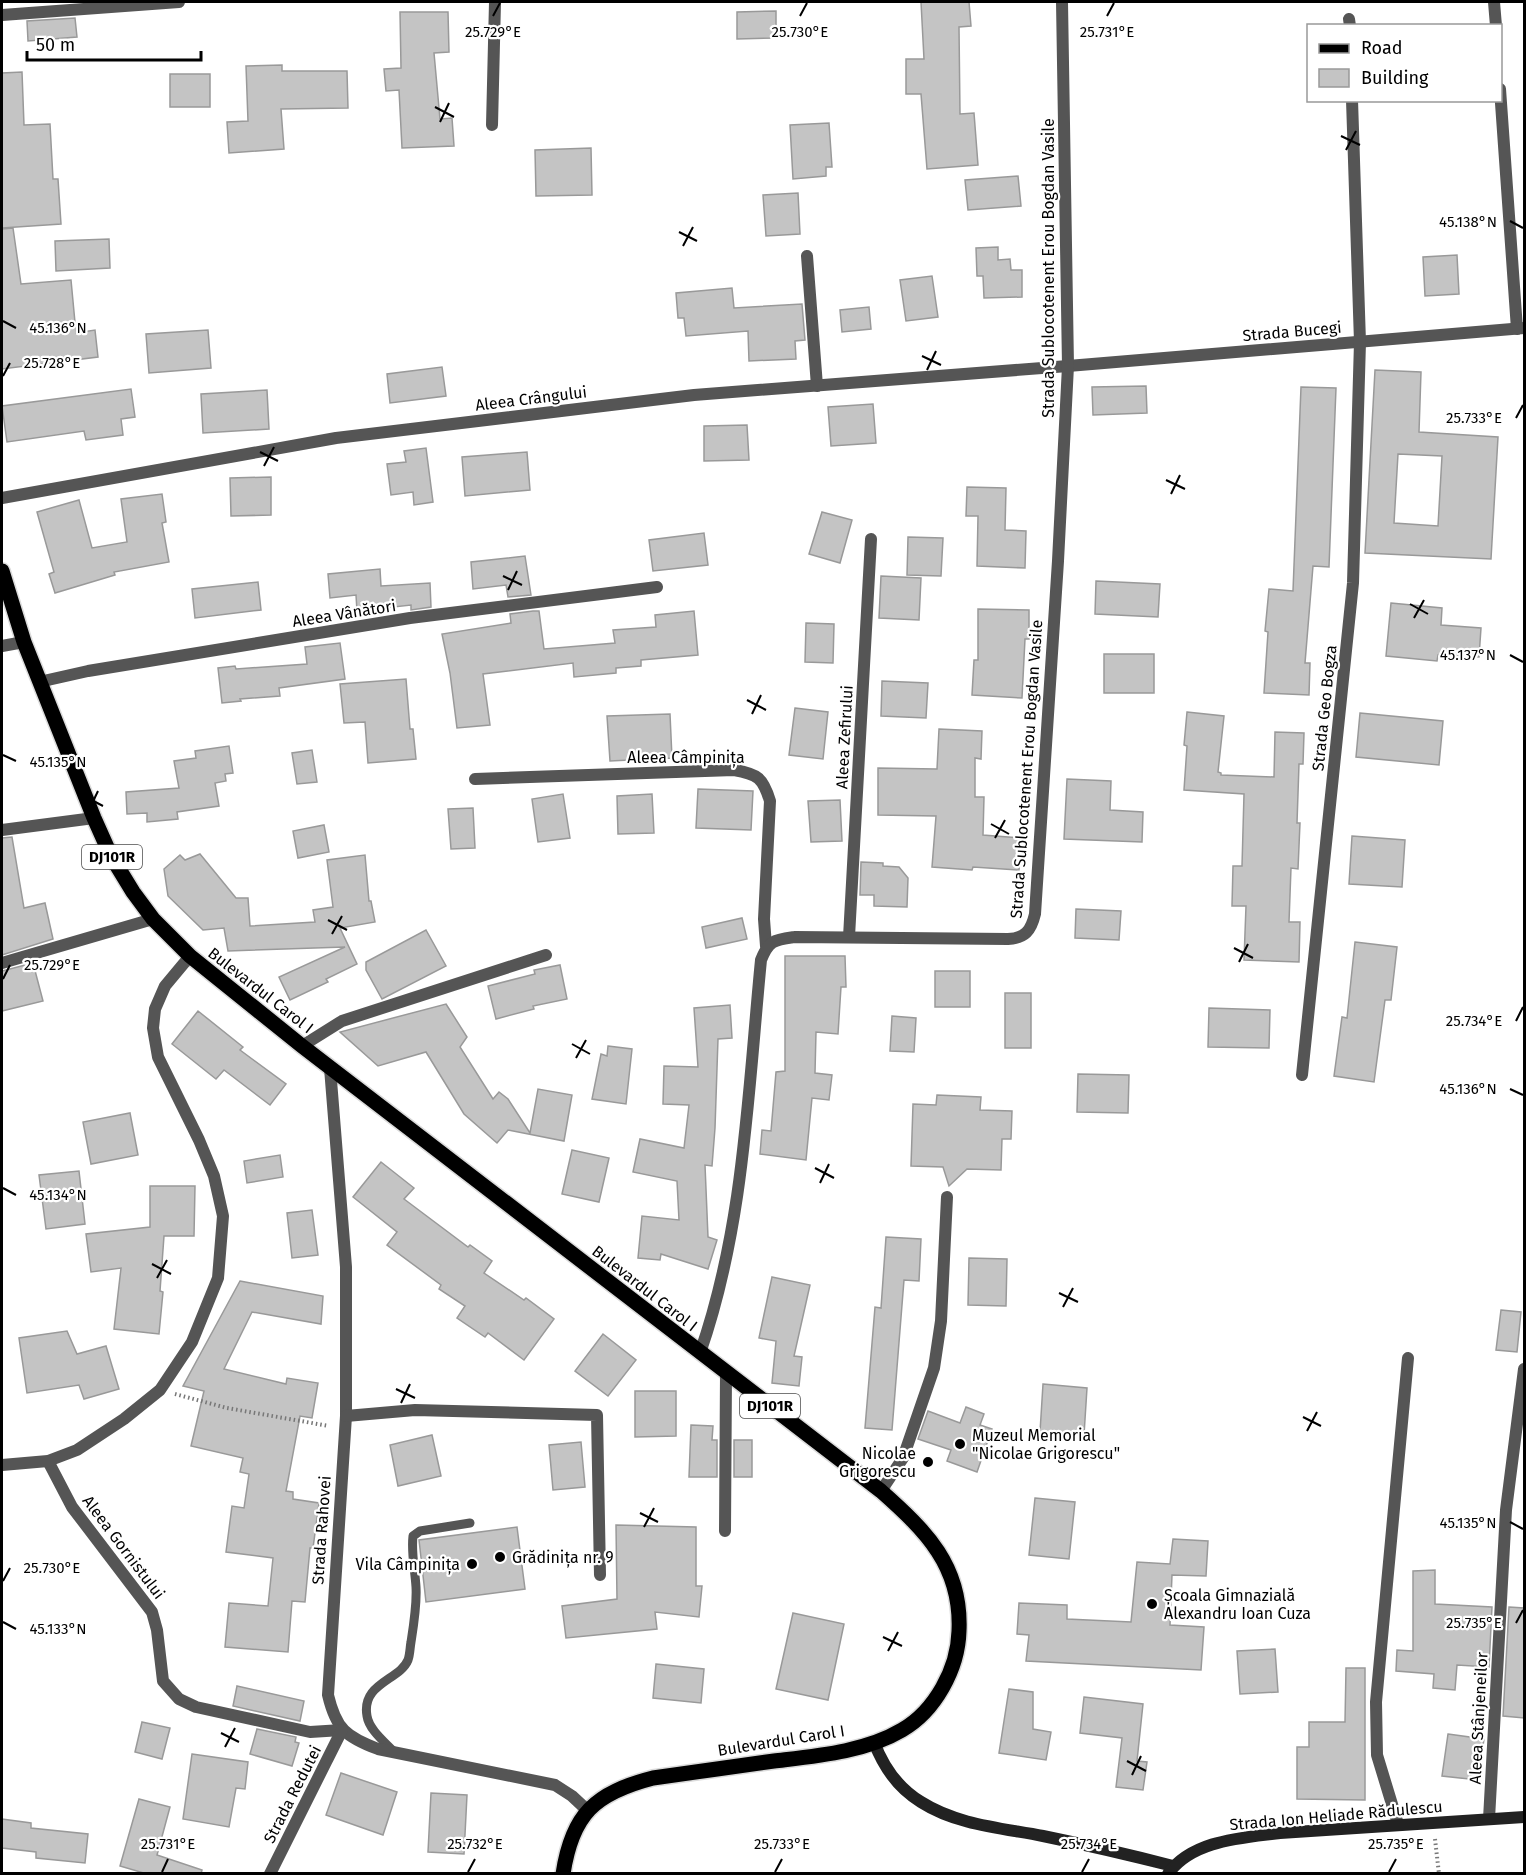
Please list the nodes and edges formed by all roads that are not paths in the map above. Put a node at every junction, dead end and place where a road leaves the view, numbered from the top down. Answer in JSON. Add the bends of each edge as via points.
{"nodes":[{"id":1,"x":179,"y":2,"type":"edge"},
{"id":2,"x":495,"y":2,"type":"edge"},
{"id":3,"x":1062,"y":2,"type":"edge"},
{"id":4,"x":1494,"y":2,"type":"edge"},
{"id":5,"x":2,"y":15,"type":"edge"},
{"id":6,"x":1496,"y":24,"type":"edge"},
{"id":7,"x":1352,"y":102,"type":"edge"},
{"id":8,"x":1501,"y":102,"type":"edge"},
{"id":9,"x":492,"y":124,"type":"dead end"},
{"id":10,"x":807,"y":256,"type":"dead end"},
{"id":11,"x":1521,"y":328,"type":"edge"},
{"id":12,"x":1360,"y":342,"type":"junction"},
{"id":13,"x":1068,"y":366,"type":"junction"},
{"id":14,"x":817,"y":386,"type":"junction"},
{"id":15,"x":2,"y":498,"type":"edge"},
{"id":16,"x":871,"y":539,"type":"dead end"},
{"id":17,"x":2,"y":571,"type":"edge"},
{"id":18,"x":657,"y":587,"type":"dead end"},
{"id":19,"x":24,"y":642,"type":"junction"},
{"id":20,"x":2,"y":646,"type":"edge"},
{"id":21,"x":39,"y":682,"type":"junction"},
{"id":22,"x":475,"y":779,"type":"dead end"},
{"id":23,"x":94,"y":818,"type":"junction"},
{"id":24,"x":2,"y":830,"type":"edge"},
{"id":25,"x":153,"y":919,"type":"junction"},
{"id":26,"x":849,"y":937,"type":"junction"},
{"id":27,"x":766,"y":946,"type":"junction"},
{"id":28,"x":546,"y":955,"type":"dead end"},
{"id":29,"x":190,"y":956,"type":"junction"},
{"id":30,"x":2,"y":963,"type":"edge"},
{"id":31,"x":302,"y":1046,"type":"junction"},
{"id":32,"x":330,"y":1068,"type":"junction"},
{"id":33,"x":1302,"y":1075,"type":"dead end"},
{"id":34,"x":947,"y":1197,"type":"dead end"},
{"id":35,"x":700,"y":1353,"type":"junction"},
{"id":36,"x":1408,"y":1358,"type":"dead end"},
{"id":37,"x":1524,"y":1369,"type":"edge"},
{"id":38,"x":726,"y":1373,"type":"junction"},
{"id":39,"x":346,"y":1416,"type":"junction"},
{"id":40,"x":48,"y":1461,"type":"junction"},
{"id":41,"x":2,"y":1465,"type":"edge"},
{"id":42,"x":881,"y":1491,"type":"junction"},
{"id":43,"x":470,"y":1523,"type":"dead end"},
{"id":44,"x":725,"y":1531,"type":"dead end"},
{"id":45,"x":600,"y":1575,"type":"dead end"},
{"id":46,"x":342,"y":1730,"type":"junction"},
{"id":47,"x":874,"y":1742,"type":"junction"},
{"id":48,"x":395,"y":1753,"type":"junction"},
{"id":49,"x":587,"y":1810,"type":"junction"},
{"id":50,"x":1524,"y":1817,"type":"edge"},
{"id":51,"x":1489,"y":1819,"type":"junction"},
{"id":52,"x":1398,"y":1824,"type":"junction"},
{"id":53,"x":1170,"y":1870,"type":"edge"},
{"id":54,"x":270,"y":1874,"type":"edge"},
{"id":55,"x":563,"y":1874,"type":"edge"}],
"edges":[{"from":1,"to":5,"type":"street"},
{"from":2,"to":9,"type":"street"},
{"from":3,"to":13,"type":"street","name":"Strada Sublocotenent Erou Bogdan Vasile"},
{"from":4,"to":6,"type":"street"},
{"from":7,"to":12,"type":"street","name":"Strada Geo Bogza"},
{"from":8,"to":11,"type":"street","name":"Strada Bucegi"},
{"from":10,"to":14,"type":"street"},
{"from":11,"to":12,"type":"street","name":"Strada Bucegi"},
{"from":12,"to":13,"type":"street","name":"Strada Bucegi"},
{"from":12,"to":33,"type":"street","name":"Strada Geo Bogza","via":[[1353,583]]},
{"from":13,"to":14,"type":"street","name":"Aleea Crângului"},
{"from":13,"to":26,"type":"street","name":"Strada Sublocotenent Erou Bogdan Vasile","via":[[1058,573],[1032,924],[1019,938],[1008,939]]},
{"from":14,"to":15,"type":"street","name":"Aleea Crângului","via":[[694,395],[336,438]]},
{"from":16,"to":26,"type":"street","name":"Aleea Zefirului"},
{"from":17,"to":19,"type":"main road","name":"Bulevardul Carol I","number":"DJ101R"},
{"from":18,"to":21,"type":"street","name":"Aleea Vânători","via":[[410,618]]},
{"from":19,"to":20,"type":"street"},
{"from":19,"to":21,"type":"main road","name":"Bulevardul Carol I","number":"DJ101R"},
{"from":21,"to":23,"type":"main road","name":"Bulevardul Carol I","number":"DJ101R"},
{"from":22,"to":27,"type":"street","name":"Aleea Câmpinița","via":[[734,770],[753,773],[765,784],[770,801]]},
{"from":23,"to":24,"type":"street"},
{"from":23,"to":25,"type":"main road","name":"Bulevardul Carol I","number":"DJ101R","via":[[111,856]]},
{"from":25,"to":29,"type":"main road","name":"Bulevardul Carol I","number":"DJ101R"},
{"from":25,"to":30,"type":"street"},
{"from":26,"to":27,"type":"street","name":"Strada Sublocotenent Erou Bogdan Vasile","via":[[795,937]]},
{"from":27,"to":35,"type":"street","via":[[761,960],[736,1210]]},
{"from":28,"to":31,"type":"street","via":[[342,1021]]},
{"from":29,"to":31,"type":"main road","name":"Bulevardul Carol I","number":"DJ101R"},
{"from":29,"to":40,"type":"street","via":[[165,986],[155,1009],[153,1028],[158,1058],[214,1176],[223,1216],[218,1278],[192,1342],[160,1390],[77,1450]]},
{"from":31,"to":32,"type":"main road","name":"Bulevardul Carol I","number":"DJ101R"},
{"from":32,"to":35,"type":"main road","name":"Bulevardul Carol I","number":"DJ101R"},
{"from":32,"to":39,"type":"street","name":"Strada Rahovei","via":[[346,1267]]},
{"from":34,"to":42,"type":"street","via":[[942,1321],[934,1368],[903,1458]]},
{"from":35,"to":38,"type":"main road","name":"Bulevardul Carol I","number":"DJ101R"},
{"from":36,"to":52,"type":"street","via":[[1376,1702],[1377,1755]]},
{"from":37,"to":51,"type":"street","name":"Aleea Stânjeneilor","via":[[1506,1510]]},
{"from":38,"to":42,"type":"main road","name":"Bulevardul Carol I","number":"DJ101R"},
{"from":38,"to":44,"type":"street"},
{"from":39,"to":45,"type":"street","via":[[415,1410],[597,1415]]},
{"from":39,"to":46,"type":"street","name":"Strada Rahovei","via":[[328,1695],[332,1714]]},
{"from":40,"to":41,"type":"street"},
{"from":40,"to":46,"type":"street","name":"Aleea Gornistului","via":[[72,1507],[152,1612],[163,1681],[179,1699],[196,1707],[310,1732]]},
{"from":42,"to":47,"type":"main road","name":"Bulevardul Carol I","number":"DJ101R","via":[[921,1529],[945,1562],[958,1598],[959,1629],[949,1674],[929,1707],[902,1730]]},
{"from":43,"to":48,"type":"lane","via":[[420,1531],[413,1536],[415,1618],[408,1660],[372,1694],[366,1716],[370,1726]]},
{"from":46,"to":48,"type":"street","via":[[360,1742]]},
{"from":46,"to":54,"type":"street","name":"Strada Redutei"},
{"from":47,"to":49,"type":"main road","name":"Bulevardul Carol I","number":"DJ101R","via":[[817,1756],[652,1778],[628,1784]]},
{"from":47,"to":53,"type":"street","name":"Strada Ion Heliade Rădulescu","via":[[880,1757],[904,1789],[934,1810],[960,1820],[1092,1846]]},
{"from":48,"to":49,"type":"street","via":[[555,1785]]},
{"from":49,"to":55,"type":"main road","name":"Bulevardul Carol I","number":"DJ101R","via":[[573,1833]]},
{"from":50,"to":51,"type":"street","name":"Strada Ion Heliade Rădulescu"},
{"from":51,"to":52,"type":"street","name":"Strada Ion Heliade Rădulescu"},
{"from":52,"to":53,"type":"street","name":"Strada Ion Heliade Rădulescu","via":[[1240,1838],[1203,1848]]}]}
